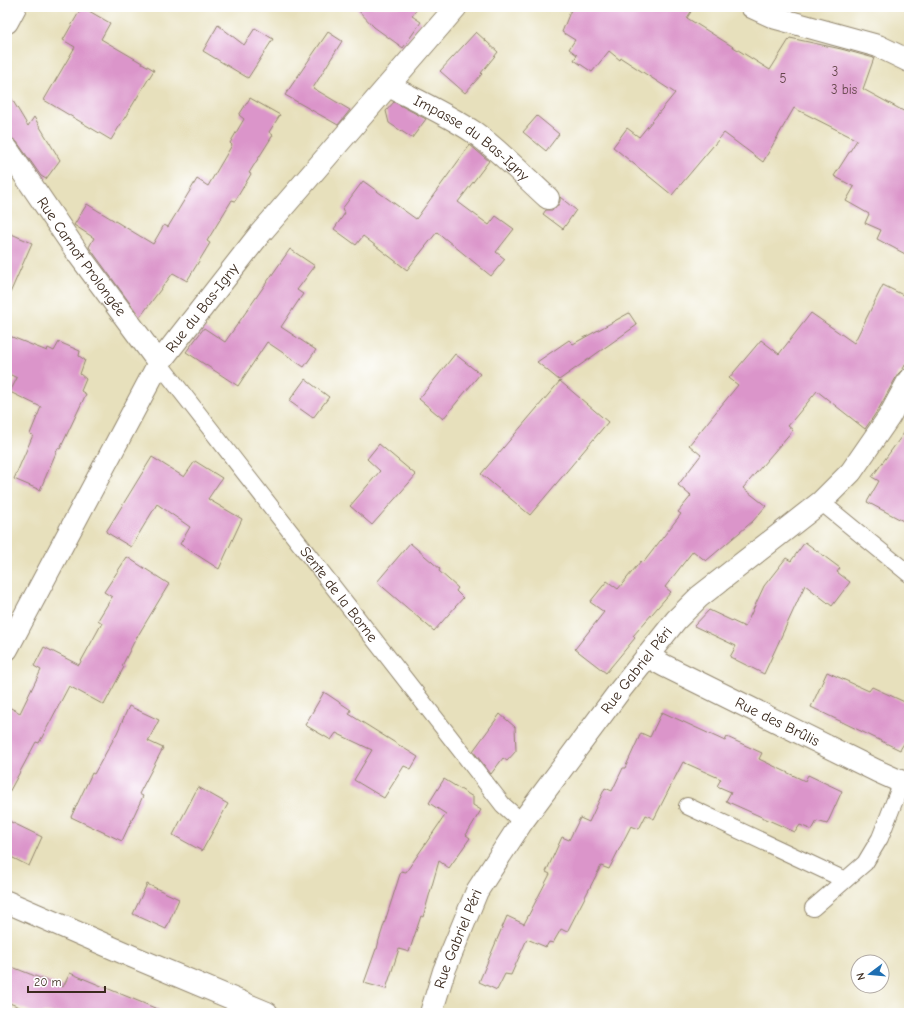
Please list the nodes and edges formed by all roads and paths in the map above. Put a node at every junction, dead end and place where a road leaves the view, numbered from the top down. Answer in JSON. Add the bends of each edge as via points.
{"nodes":[{"id":1,"x":15,"y":7,"type":"edge"},
{"id":2,"x":456,"y":7,"type":"edge"},
{"id":3,"x":764,"y":10,"type":"edge"},
{"id":4,"x":7,"y":22,"type":"edge"},
{"id":5,"x":909,"y":61,"type":"edge"},
{"id":6,"x":389,"y":86,"type":"junction"},
{"id":7,"x":7,"y":149,"type":"edge"},
{"id":8,"x":548,"y":198,"type":"dead end"},
{"id":9,"x":159,"y":363,"type":"junction"},
{"id":10,"x":909,"y":380,"type":"edge"},
{"id":11,"x":821,"y":502,"type":"junction"},
{"id":12,"x":909,"y":574,"type":"edge"},
{"id":13,"x":7,"y":648,"type":"edge"},
{"id":14,"x":647,"y":656,"type":"junction"},
{"id":15,"x":905,"y":783,"type":"edge"},
{"id":16,"x":687,"y":806,"type":"dead end"},
{"id":17,"x":522,"y":822,"type":"junction"},
{"id":18,"x":846,"y":880,"type":"junction"},
{"id":19,"x":7,"y":902,"type":"edge"},
{"id":20,"x":813,"y":908,"type":"dead end"},
{"id":21,"x":267,"y":1013,"type":"edge"},
{"id":22,"x":431,"y":1013,"type":"edge"}],
"edges":[{"from":1,"to":4,"type":"street"},
{"from":2,"to":6,"type":"street","name":"Rue du Bas-Igny"},
{"from":3,"to":5,"type":"street","via":[[776,18],[878,46]]},
{"from":6,"to":8,"type":"street","name":"Impasse du Bas-Igny","via":[[476,134]]},
{"from":6,"to":9,"type":"street","name":"Rue du Bas-Igny","via":[[259,235]]},
{"from":7,"to":9,"type":"street","name":"Rue Carnot Prolongée","via":[[79,255]]},
{"from":9,"to":13,"type":"street","name":"Rue du Bas-Igny"},
{"from":9,"to":17,"type":"lane","name":"Sente de la Borne","via":[[502,805]]},
{"from":10,"to":11,"type":"street","name":"Rue Gabriel Péri","via":[[889,417],[852,472]]},
{"from":11,"to":12,"type":"lane"},
{"from":11,"to":14,"type":"street","name":"Rue Gabriel Péri","via":[[700,597],[676,620]]},
{"from":14,"to":15,"type":"street","name":"Rue des Brûlis"},
{"from":14,"to":17,"type":"street","name":"Rue Gabriel Péri"},
{"from":15,"to":18,"type":"lane","via":[[880,838],[865,863]]},
{"from":16,"to":18,"type":"lane"},
{"from":17,"to":22,"type":"street","name":"Rue Gabriel Péri","via":[[478,891],[444,971]]},
{"from":18,"to":20,"type":"lane"},
{"from":19,"to":21,"type":"street"}]}
